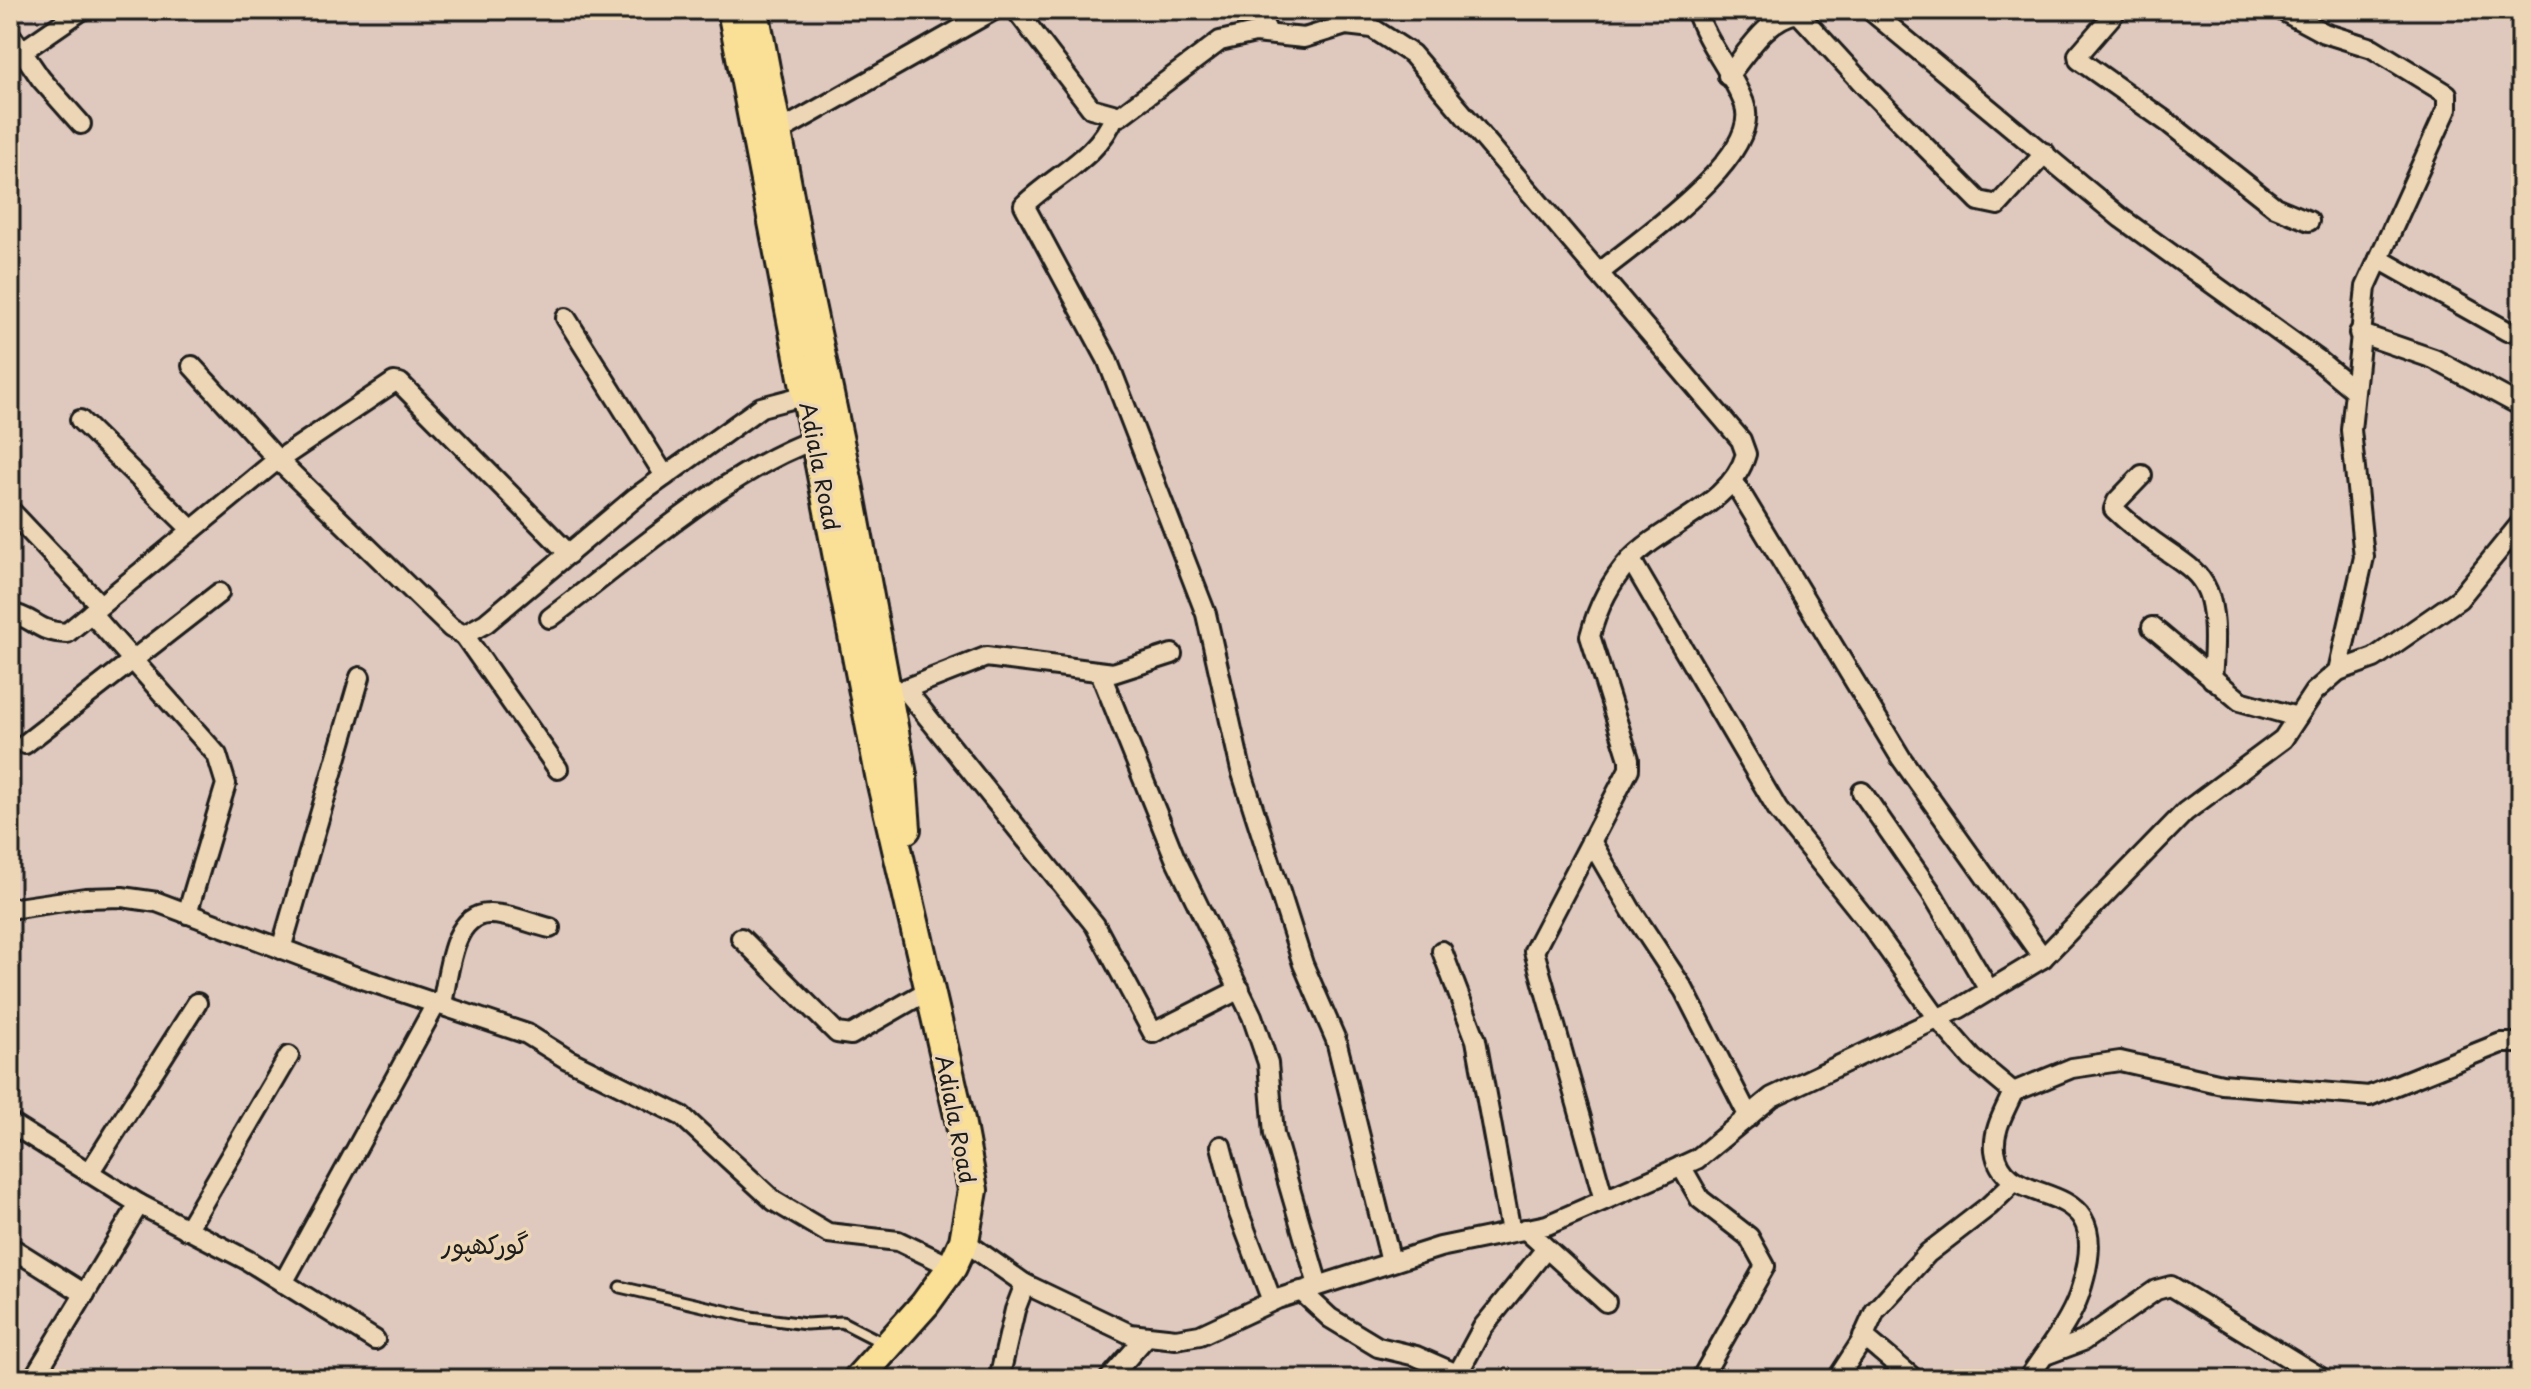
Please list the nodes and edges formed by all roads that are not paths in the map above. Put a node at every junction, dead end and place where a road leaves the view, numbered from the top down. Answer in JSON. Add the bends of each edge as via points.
{"nodes":[{"id":1,"x":82,"y":10,"type":"edge"},
{"id":2,"x":732,"y":10,"type":"edge"},
{"id":3,"x":754,"y":10,"type":"edge"},
{"id":4,"x":994,"y":10,"type":"edge"},
{"id":5,"x":1016,"y":10,"type":"edge"},
{"id":6,"x":1257,"y":10,"type":"edge"},
{"id":7,"x":1696,"y":10,"type":"edge"},
{"id":8,"x":1870,"y":10,"type":"edge"},
{"id":9,"x":2117,"y":10,"type":"edge"},
{"id":10,"x":2281,"y":10,"type":"edge"},
{"id":11,"x":1268,"y":33,"type":"junction"},
{"id":12,"x":10,"y":34,"type":"edge"},
{"id":13,"x":21,"y":52,"type":"junction"},
{"id":14,"x":1728,"y":76,"type":"junction"},
{"id":15,"x":1115,"y":115,"type":"junction"},
{"id":16,"x":81,"y":124,"type":"dead end"},
{"id":17,"x":778,"y":132,"type":"junction"},
{"id":18,"x":2045,"y":153,"type":"junction"},
{"id":19,"x":2309,"y":221,"type":"dead end"},
{"id":20,"x":2379,"y":259,"type":"junction"},
{"id":21,"x":1599,"y":273,"type":"junction"},
{"id":22,"x":566,"y":318,"type":"dead end"},
{"id":23,"x":2507,"y":331,"type":"dead end"},
{"id":24,"x":2359,"y":333,"type":"junction"},
{"id":25,"x":192,"y":366,"type":"dead end"},
{"id":26,"x":2354,"y":390,"type":"junction"},
{"id":27,"x":818,"y":392,"type":"junction"},
{"id":28,"x":2521,"y":406,"type":"edge"},
{"id":29,"x":80,"y":420,"type":"dead end"},
{"id":30,"x":816,"y":439,"type":"junction"},
{"id":31,"x":278,"y":460,"type":"junction"},
{"id":32,"x":2142,"y":475,"type":"dead end"},
{"id":33,"x":665,"y":476,"type":"junction"},
{"id":34,"x":1734,"y":482,"type":"junction"},
{"id":35,"x":10,"y":510,"type":"edge"},
{"id":36,"x":2521,"y":523,"type":"edge"},
{"id":37,"x":192,"y":530,"type":"junction"},
{"id":38,"x":569,"y":554,"type":"junction"},
{"id":39,"x":1631,"y":560,"type":"junction"},
{"id":40,"x":219,"y":593,"type":"dead end"},
{"id":41,"x":95,"y":609,"type":"junction"},
{"id":42,"x":10,"y":613,"type":"edge"},
{"id":43,"x":550,"y":618,"type":"dead end"},
{"id":44,"x":2152,"y":627,"type":"dead end"},
{"id":45,"x":464,"y":635,"type":"junction"},
{"id":46,"x":1172,"y":654,"type":"dead end"},
{"id":47,"x":134,"y":662,"type":"junction"},
{"id":48,"x":2338,"y":671,"type":"junction"},
{"id":49,"x":1100,"y":672,"type":"junction"},
{"id":50,"x":360,"y":677,"type":"dead end"},
{"id":51,"x":2212,"y":679,"type":"junction"},
{"id":52,"x":896,"y":692,"type":"junction"},
{"id":53,"x":2297,"y":717,"type":"junction"},
{"id":54,"x":25,"y":744,"type":"dead end"},
{"id":55,"x":558,"y":769,"type":"dead end"},
{"id":56,"x":1862,"y":792,"type":"dead end"},
{"id":57,"x":1591,"y":841,"type":"junction"},
{"id":58,"x":10,"y":909,"type":"edge"},
{"id":59,"x":187,"y":914,"type":"junction"},
{"id":60,"x":913,"y":921,"type":"junction"},
{"id":61,"x":550,"y":928,"type":"dead end"},
{"id":62,"x":741,"y":938,"type":"dead end"},
{"id":63,"x":281,"y":949,"type":"junction"},
{"id":64,"x":1442,"y":951,"type":"dead end"},
{"id":65,"x":2043,"y":958,"type":"junction"},
{"id":66,"x":1240,"y":989,"type":"junction"},
{"id":67,"x":929,"y":990,"type":"junction"},
{"id":68,"x":1989,"y":990,"type":"junction"},
{"id":69,"x":440,"y":1002,"type":"junction"},
{"id":70,"x":197,"y":1003,"type":"dead end"},
{"id":71,"x":1937,"y":1018,"type":"junction"},
{"id":72,"x":2521,"y":1029,"type":"edge"},
{"id":73,"x":2501,"y":1043,"type":"junction"},
{"id":74,"x":2521,"y":1043,"type":"edge"},
{"id":75,"x":289,"y":1056,"type":"dead end"},
{"id":76,"x":2013,"y":1092,"type":"junction"},
{"id":77,"x":1749,"y":1117,"type":"junction"},
{"id":78,"x":10,"y":1123,"type":"edge"},
{"id":79,"x":1221,"y":1146,"type":"dead end"},
{"id":80,"x":1681,"y":1166,"type":"junction"},
{"id":81,"x":89,"y":1173,"type":"junction"},
{"id":82,"x":2014,"y":1182,"type":"junction"},
{"id":83,"x":1604,"y":1200,"type":"junction"},
{"id":84,"x":139,"y":1204,"type":"junction"},
{"id":85,"x":187,"y":1230,"type":"junction"},
{"id":86,"x":1518,"y":1231,"type":"junction"},
{"id":87,"x":964,"y":1241,"type":"junction"},
{"id":88,"x":10,"y":1247,"type":"edge"},
{"id":89,"x":1545,"y":1250,"type":"junction"},
{"id":90,"x":1391,"y":1262,"type":"junction"},
{"id":91,"x":952,"y":1267,"type":"junction"},
{"id":92,"x":283,"y":1283,"type":"junction"},
{"id":93,"x":1025,"y":1284,"type":"junction"},
{"id":94,"x":620,"y":1287,"type":"dead end"},
{"id":95,"x":1310,"y":1288,"type":"junction"},
{"id":96,"x":85,"y":1294,"type":"junction"},
{"id":97,"x":1272,"y":1301,"type":"junction"},
{"id":98,"x":1606,"y":1302,"type":"dead end"},
{"id":99,"x":1863,"y":1336,"type":"junction"},
{"id":100,"x":1146,"y":1337,"type":"junction"},
{"id":101,"x":375,"y":1340,"type":"dead end"},
{"id":102,"x":888,"y":1346,"type":"junction"},
{"id":103,"x":2045,"y":1355,"type":"junction"},
{"id":104,"x":1456,"y":1377,"type":"edge"},
{"id":105,"x":33,"y":1379,"type":"edge"},
{"id":106,"x":858,"y":1379,"type":"edge"},
{"id":107,"x":999,"y":1379,"type":"edge"},
{"id":108,"x":1109,"y":1379,"type":"edge"},
{"id":109,"x":1701,"y":1379,"type":"edge"},
{"id":110,"x":1837,"y":1379,"type":"edge"},
{"id":111,"x":1914,"y":1379,"type":"edge"},
{"id":112,"x":2028,"y":1379,"type":"edge"},
{"id":113,"x":2323,"y":1379,"type":"edge"}],
"edges":[{"from":1,"to":13,"type":"street"},
{"from":2,"to":27,"type":"main road","name":"Adiala Road"},
{"from":3,"to":17,"type":"main road","name":"Adiala Road"},
{"from":4,"to":17,"type":"street"},
{"from":5,"to":15,"type":"street","via":[[1091,108]]},
{"from":6,"to":11,"type":"street"},
{"from":7,"to":14,"type":"street"},
{"from":8,"to":18,"type":"street"},
{"from":9,"to":19,"type":"street","via":[[2079,60],[2275,207]]},
{"from":10,"to":20,"type":"street","via":[[2324,33],[2372,48],[2447,94],[2447,109]]},
{"from":11,"to":15,"type":"street","via":[[1220,41]]},
{"from":11,"to":21,"type":"street","via":[[1304,38],[1346,25],[1365,26],[1403,45]]},
{"from":12,"to":13,"type":"street"},
{"from":13,"to":16,"type":"street"},
{"from":14,"to":18,"type":"street","via":[[1770,25],[1798,13],[1979,201],[1998,205]]},
{"from":14,"to":21,"type":"street","via":[[1745,104],[1747,122],[1738,147],[1711,179]]},
{"from":15,"to":90,"type":"street","via":[[1093,151],[1024,205],[1107,359],[1206,614],[1241,770],[1303,964],[1336,1040]]},
{"from":17,"to":27,"type":"main road","name":"Adiala Road"},
{"from":18,"to":26,"type":"street","via":[[2121,218]]},
{"from":20,"to":23,"type":"street"},
{"from":20,"to":24,"type":"street","via":[[2366,287]]},
{"from":21,"to":34,"type":"street","via":[[1741,440],[1746,454]]},
{"from":22,"to":33,"type":"street"},
{"from":24,"to":26,"type":"street"},
{"from":24,"to":28,"type":"street","via":[[2434,359]]},
{"from":25,"to":31,"type":"street"},
{"from":26,"to":48,"type":"street","via":[[2351,430],[2364,557]]},
{"from":27,"to":30,"type":"main road","name":"Adiala Road"},
{"from":27,"to":33,"type":"street","via":[[761,407]]},
{"from":27,"to":52,"type":"main road","name":"Adiala Road"},
{"from":29,"to":37,"type":"street"},
{"from":30,"to":43,"type":"street","via":[[784,450],[737,478]]},
{"from":30,"to":60,"type":"main road","name":"Adiala Road"},
{"from":31,"to":37,"type":"street"},
{"from":31,"to":38,"type":"street","via":[[394,382],[400,383]]},
{"from":31,"to":45,"type":"street"},
{"from":32,"to":51,"type":"street","via":[[2114,509],[2178,556],[2208,588],[2216,629]]},
{"from":33,"to":38,"type":"street"},
{"from":34,"to":39,"type":"street"},
{"from":34,"to":65,"type":"street","via":[[1893,746]]},
{"from":35,"to":41,"type":"street"},
{"from":36,"to":48,"type":"street","via":[[2459,599],[2374,658]]},
{"from":37,"to":41,"type":"street"},
{"from":38,"to":45,"type":"street"},
{"from":39,"to":57,"type":"street","via":[[1610,588],[1590,636],[1629,759],[1617,795]]},
{"from":39,"to":71,"type":"street","via":[[1778,810]]},
{"from":40,"to":47,"type":"street"},
{"from":41,"to":42,"type":"street","via":[[67,633],[47,633]]},
{"from":41,"to":47,"type":"street"},
{"from":44,"to":51,"type":"street"},
{"from":45,"to":55,"type":"street"},
{"from":46,"to":49,"type":"street","via":[[1113,673]]},
{"from":47,"to":54,"type":"street"},
{"from":47,"to":59,"type":"street","via":[[217,755],[224,770],[226,784]]},
{"from":48,"to":53,"type":"street"},
{"from":49,"to":52,"type":"street","via":[[986,657]]},
{"from":49,"to":66,"type":"street","via":[[1175,858]]},
{"from":50,"to":63,"type":"street"},
{"from":51,"to":53,"type":"street","via":[[2240,701]]},
{"from":52,"to":60,"type":"main road","name":"Adiala Road"},
{"from":52,"to":66,"type":"street","via":[[1095,925],[1153,1033]]},
{"from":53,"to":65,"type":"street","via":[[2283,739],[2185,812]]},
{"from":56,"to":68,"type":"street","via":[[1931,892]]},
{"from":57,"to":77,"type":"street","via":[[1684,990]]},
{"from":57,"to":83,"type":"street","via":[[1534,951]]},
{"from":58,"to":59,"type":"street","via":[[122,897],[157,902]]},
{"from":59,"to":63,"type":"street"},
{"from":60,"to":67,"type":"main road","name":"Adiala Road"},
{"from":61,"to":69,"type":"street","via":[[490,913],[474,917],[457,941]]},
{"from":62,"to":67,"type":"street","via":[[837,1033],[851,1035]]},
{"from":63,"to":69,"type":"street"},
{"from":64,"to":86,"type":"street","via":[[1476,1040]]},
{"from":65,"to":68,"type":"street"},
{"from":66,"to":95,"type":"street","via":[[1268,1063],[1274,1134]]},
{"from":67,"to":87,"type":"main road","name":"Adiala Road","via":[[973,1190]]},
{"from":68,"to":71,"type":"street"},
{"from":69,"to":91,"type":"street","via":[[527,1034],[682,1116],[774,1201],[828,1233],[898,1241]]},
{"from":69,"to":92,"type":"street"},
{"from":70,"to":81,"type":"street"},
{"from":71,"to":76,"type":"street","via":[[1972,1058]]},
{"from":71,"to":77,"type":"street","via":[[1772,1097]]},
{"from":72,"to":73,"type":"street"},
{"from":73,"to":74,"type":"street"},
{"from":73,"to":76,"type":"street","via":[[2369,1096],[2222,1084],[2120,1061],[2072,1068]]},
{"from":75,"to":85,"type":"street"},
{"from":76,"to":82,"type":"street","via":[[1998,1125],[1995,1150]]},
{"from":77,"to":80,"type":"street"},
{"from":78,"to":81,"type":"street"},
{"from":79,"to":97,"type":"street","via":[[1238,1211]]},
{"from":80,"to":83,"type":"street"},
{"from":80,"to":109,"type":"street","via":[[1700,1199],[1749,1237],[1765,1266]]},
{"from":81,"to":84,"type":"street"},
{"from":82,"to":99,"type":"street","via":[[1928,1253],[1875,1311]]},
{"from":82,"to":103,"type":"street","via":[[2072,1206],[2088,1227],[2079,1295]]},
{"from":83,"to":86,"type":"street","via":[[1547,1225]]},
{"from":84,"to":85,"type":"street"},
{"from":84,"to":96,"type":"street"},
{"from":85,"to":92,"type":"street"},
{"from":86,"to":89,"type":"street"},
{"from":86,"to":90,"type":"street"},
{"from":87,"to":91,"type":"main road","name":"Adiala Road"},
{"from":87,"to":93,"type":"street"},
{"from":88,"to":96,"type":"street"},
{"from":89,"to":98,"type":"street"},
{"from":89,"to":104,"type":"street","via":[[1483,1327]]},
{"from":90,"to":95,"type":"street"},
{"from":91,"to":102,"type":"main road","name":"Adiala Road"},
{"from":92,"to":101,"type":"street"},
{"from":93,"to":100,"type":"street"},
{"from":93,"to":107,"type":"street"},
{"from":94,"to":102,"type":"lane","via":[[751,1317],[842,1322]]},
{"from":95,"to":97,"type":"street"},
{"from":95,"to":104,"type":"street","via":[[1330,1318],[1378,1347],[1416,1356]]},
{"from":96,"to":105,"type":"street"},
{"from":97,"to":100,"type":"street","via":[[1200,1335]]},
{"from":99,"to":110,"type":"street"},
{"from":99,"to":111,"type":"street"},
{"from":100,"to":108,"type":"street"},
{"from":102,"to":106,"type":"main road","name":"Adiala Road"},
{"from":103,"to":112,"type":"street"},
{"from":103,"to":113,"type":"street","via":[[2083,1341],[2156,1290],[2171,1286]]}]}
